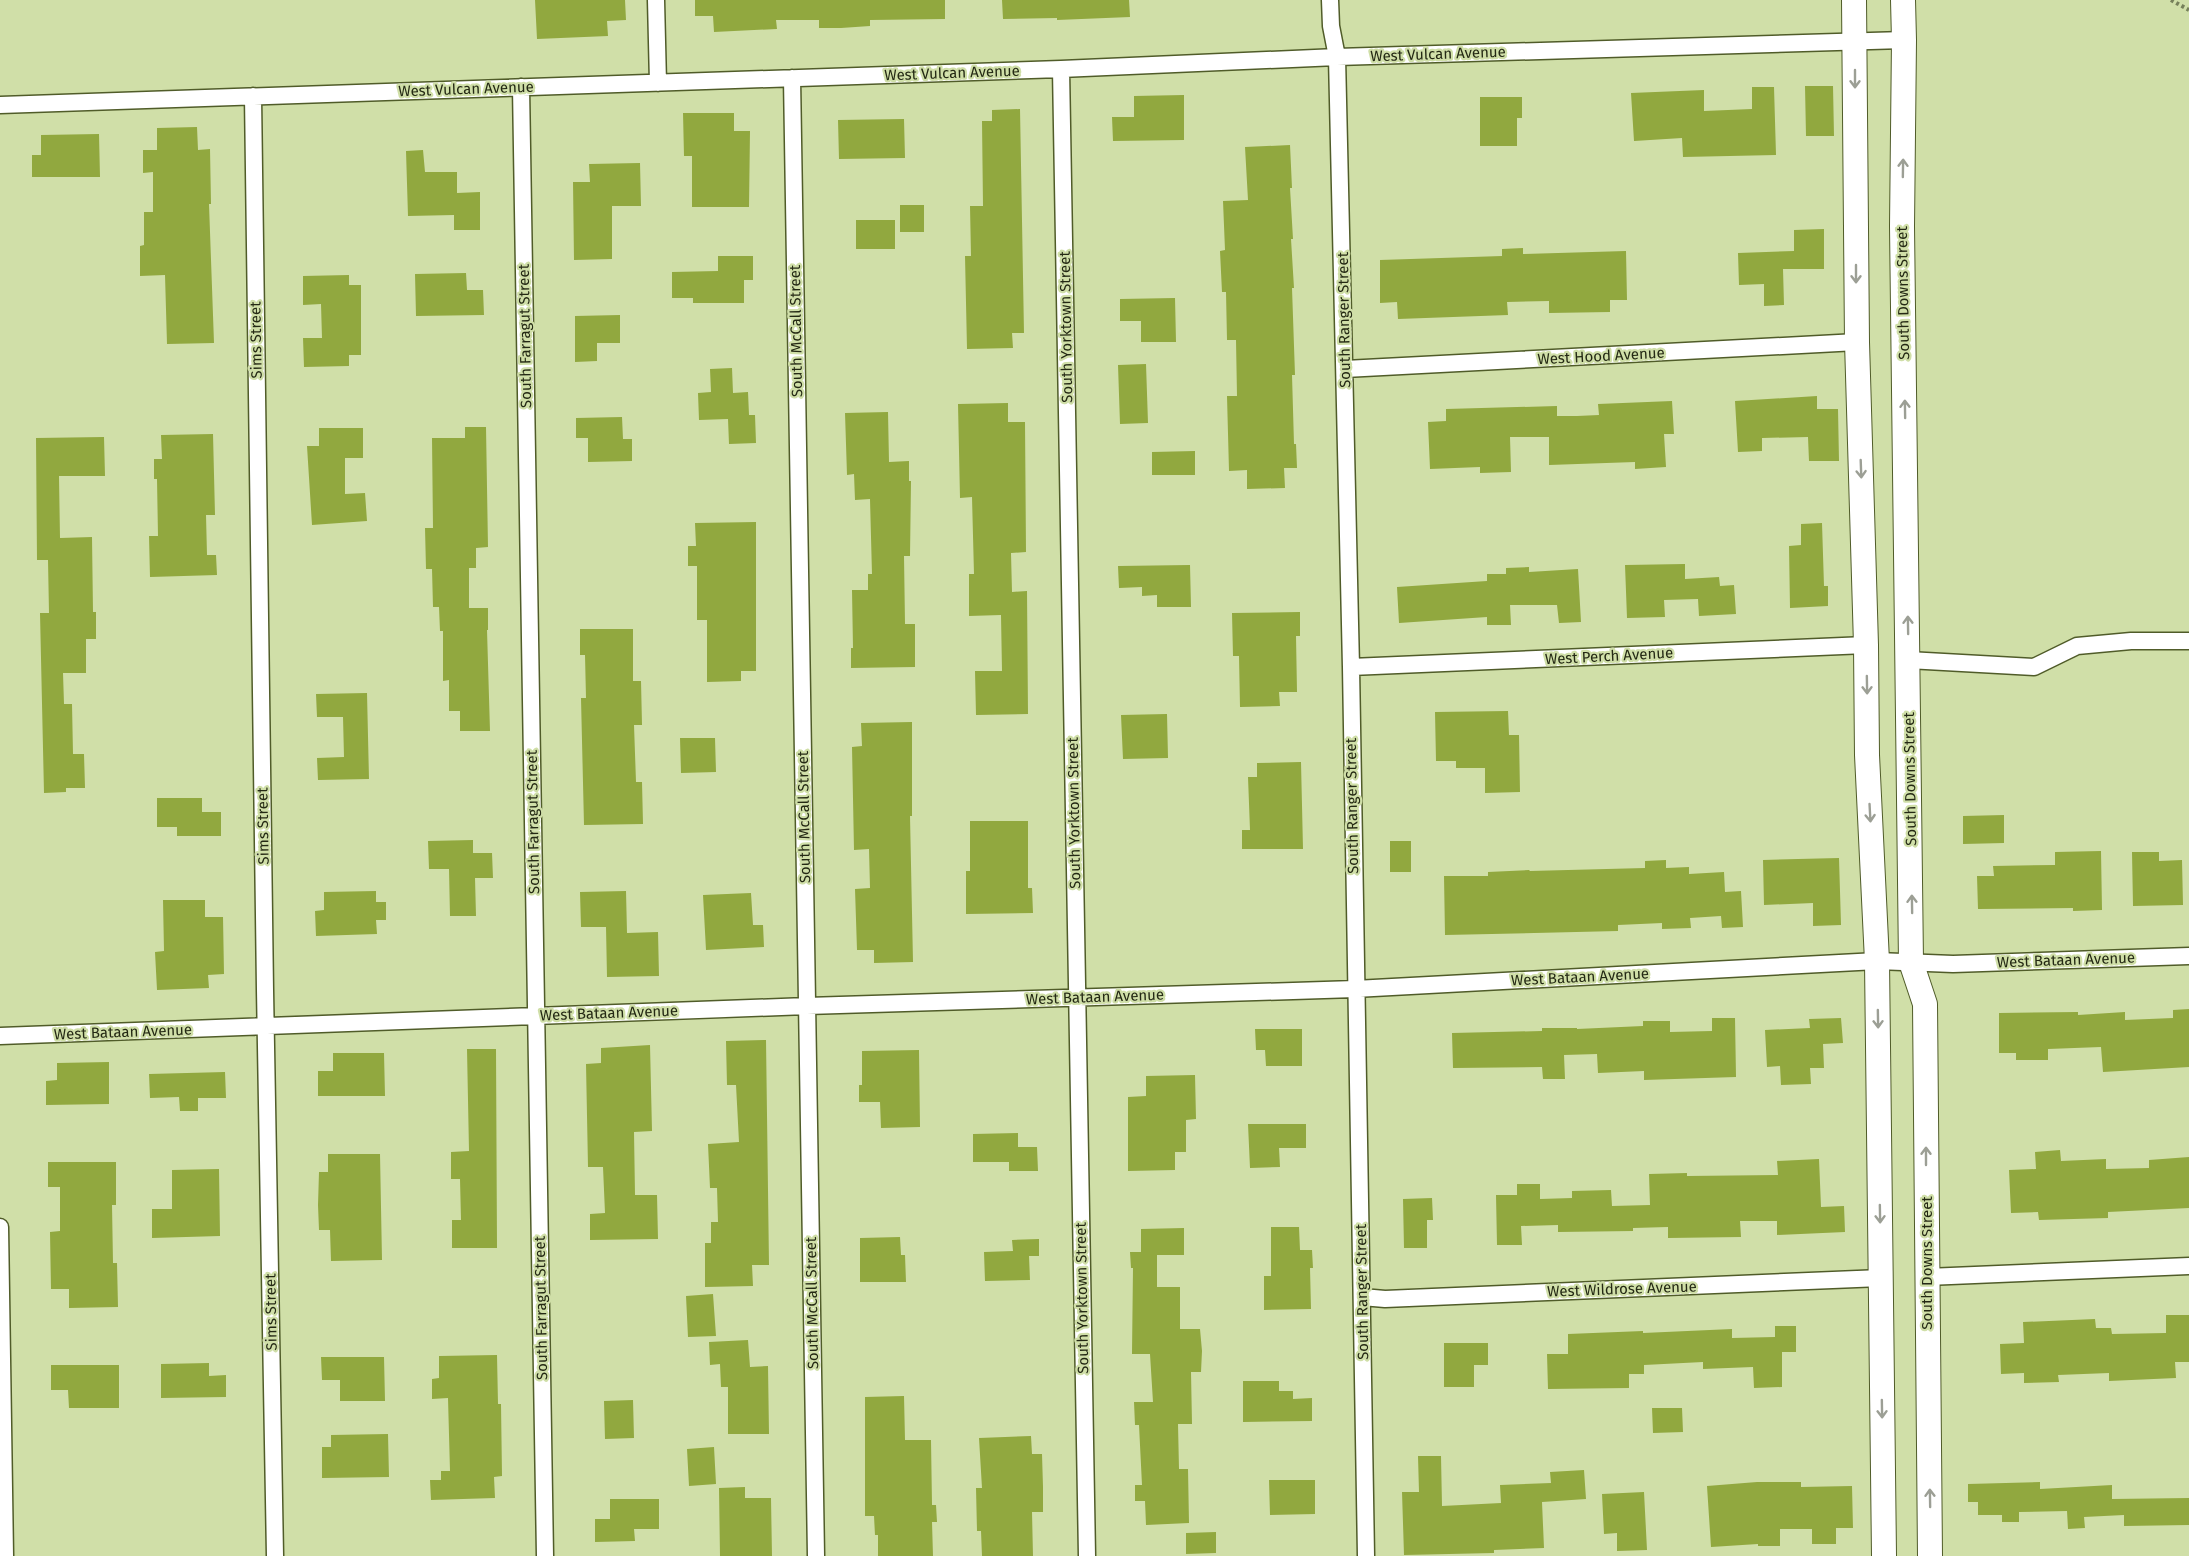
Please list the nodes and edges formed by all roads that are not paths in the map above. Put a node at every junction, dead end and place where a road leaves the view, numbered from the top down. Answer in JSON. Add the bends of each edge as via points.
{"nodes":[{"id":1,"x":656,"y":0,"type":"edge"},
{"id":2,"x":1330,"y":0,"type":"edge"},
{"id":3,"x":1854,"y":0,"type":"edge"},
{"id":4,"x":1903,"y":0,"type":"edge"},
{"id":5,"x":1904,"y":40,"type":"junction"},
{"id":6,"x":1854,"y":42,"type":"junction"},
{"id":7,"x":1337,"y":57,"type":"junction"},
{"id":8,"x":1061,"y":69,"type":"junction"},
{"id":9,"x":792,"y":78,"type":"junction"},
{"id":10,"x":658,"y":82,"type":"junction"},
{"id":11,"x":521,"y":87,"type":"junction"},
{"id":12,"x":253,"y":96,"type":"junction"},
{"id":13,"x":0,"y":105,"type":"edge"},
{"id":14,"x":1857,"y":342,"type":"junction"},
{"id":15,"x":1345,"y":369,"type":"junction"},
{"id":16,"x":2189,"y":641,"type":"edge"},
{"id":17,"x":1866,"y":645,"type":"junction"},
{"id":18,"x":1908,"y":660,"type":"junction"},
{"id":19,"x":1351,"y":667,"type":"junction"},
{"id":20,"x":2189,"y":956,"type":"edge"},
{"id":21,"x":1877,"y":961,"type":"junction"},
{"id":22,"x":1911,"y":962,"type":"junction"},
{"id":23,"x":1355,"y":989,"type":"junction"},
{"id":24,"x":1077,"y":998,"type":"junction"},
{"id":25,"x":807,"y":1006,"type":"junction"},
{"id":26,"x":537,"y":1016,"type":"junction"},
{"id":27,"x":266,"y":1026,"type":"junction"},
{"id":28,"x":0,"y":1036,"type":"edge"},
{"id":29,"x":0,"y":1227,"type":"edge"},
{"id":30,"x":2189,"y":1266,"type":"edge"},
{"id":31,"x":1927,"y":1277,"type":"junction"},
{"id":32,"x":1881,"y":1278,"type":"junction"},
{"id":33,"x":1362,"y":1297,"type":"junction"},
{"id":34,"x":6,"y":1556,"type":"edge"},
{"id":35,"x":275,"y":1556,"type":"edge"},
{"id":36,"x":545,"y":1556,"type":"edge"},
{"id":37,"x":816,"y":1556,"type":"edge"},
{"id":38,"x":1087,"y":1556,"type":"edge"},
{"id":39,"x":1366,"y":1556,"type":"edge"},
{"id":40,"x":1884,"y":1556,"type":"edge"},
{"id":41,"x":1930,"y":1556,"type":"edge"}],
"edges":[{"from":1,"to":10,"type":"street"},
{"from":2,"to":7,"type":"street","name":"South Ranger Street"},
{"from":3,"to":6,"type":"main road"},
{"from":4,"to":5,"type":"main road","name":"South Downs Street"},
{"from":5,"to":6,"type":"street","name":"West Vulcan Avenue"},
{"from":18,"to":5,"type":"main road","name":"South Downs Street","one_way":true,"via":[[1902,226]]},
{"from":6,"to":7,"type":"street","name":"West Vulcan Avenue"},
{"from":6,"to":14,"type":"main road","one_way":true},
{"from":7,"to":8,"type":"street","name":"West Vulcan Avenue"},
{"from":7,"to":15,"type":"street","name":"South Ranger Street"},
{"from":8,"to":9,"type":"street","name":"West Vulcan Avenue"},
{"from":8,"to":24,"type":"street","name":"South Yorktown Street"},
{"from":9,"to":10,"type":"street","name":"West Vulcan Avenue"},
{"from":9,"to":25,"type":"street","name":"South McCall Street"},
{"from":10,"to":11,"type":"street","name":"West Vulcan Avenue"},
{"from":11,"to":12,"type":"street","name":"West Vulcan Avenue"},
{"from":11,"to":26,"type":"street","name":"South Farragut Street"},
{"from":12,"to":13,"type":"street","name":"West Vulcan Avenue"},
{"from":12,"to":27,"type":"street","name":"Sims Street"},
{"from":14,"to":15,"type":"street","name":"West Hood Avenue"},
{"from":14,"to":17,"type":"main road","one_way":true},
{"from":15,"to":19,"type":"street","name":"South Ranger Street"},
{"from":16,"to":18,"type":"street","via":[[2077,646],[2034,667]]},
{"from":17,"to":19,"type":"street","name":"West Perch Avenue"},
{"from":17,"to":21,"type":"main road","one_way":true},
{"from":22,"to":18,"type":"main road","name":"South Downs Street","one_way":true},
{"from":19,"to":23,"type":"street","name":"South Ranger Street"},
{"from":20,"to":22,"type":"street","name":"West Bataan Avenue"},
{"from":21,"to":22,"type":"street","name":"West Bataan Avenue"},
{"from":21,"to":23,"type":"street","name":"West Bataan Avenue"},
{"from":21,"to":32,"type":"main road","one_way":true},
{"from":31,"to":22,"type":"main road","name":"South Downs Street","one_way":true,"via":[[1925,1004]]},
{"from":23,"to":24,"type":"street","name":"West Bataan Avenue"},
{"from":23,"to":33,"type":"street","name":"South Ranger Street"},
{"from":24,"to":25,"type":"street","name":"West Bataan Avenue"},
{"from":24,"to":38,"type":"street","name":"South Yorktown Street"},
{"from":25,"to":26,"type":"street","name":"West Bataan Avenue"},
{"from":25,"to":37,"type":"street","name":"South McCall Street"},
{"from":26,"to":27,"type":"street","name":"West Bataan Avenue"},
{"from":26,"to":36,"type":"street","name":"South Farragut Street"},
{"from":27,"to":28,"type":"street","name":"West Bataan Avenue"},
{"from":27,"to":35,"type":"street","name":"Sims Street"},
{"from":29,"to":34,"type":"street"},
{"from":30,"to":31,"type":"street"},
{"from":41,"to":31,"type":"main road","name":"South Downs Street","one_way":true},
{"from":32,"to":33,"type":"street","name":"West Wildrose Avenue"},
{"from":32,"to":40,"type":"main road","one_way":true},
{"from":33,"to":39,"type":"street","name":"South Ranger Street"}]}
